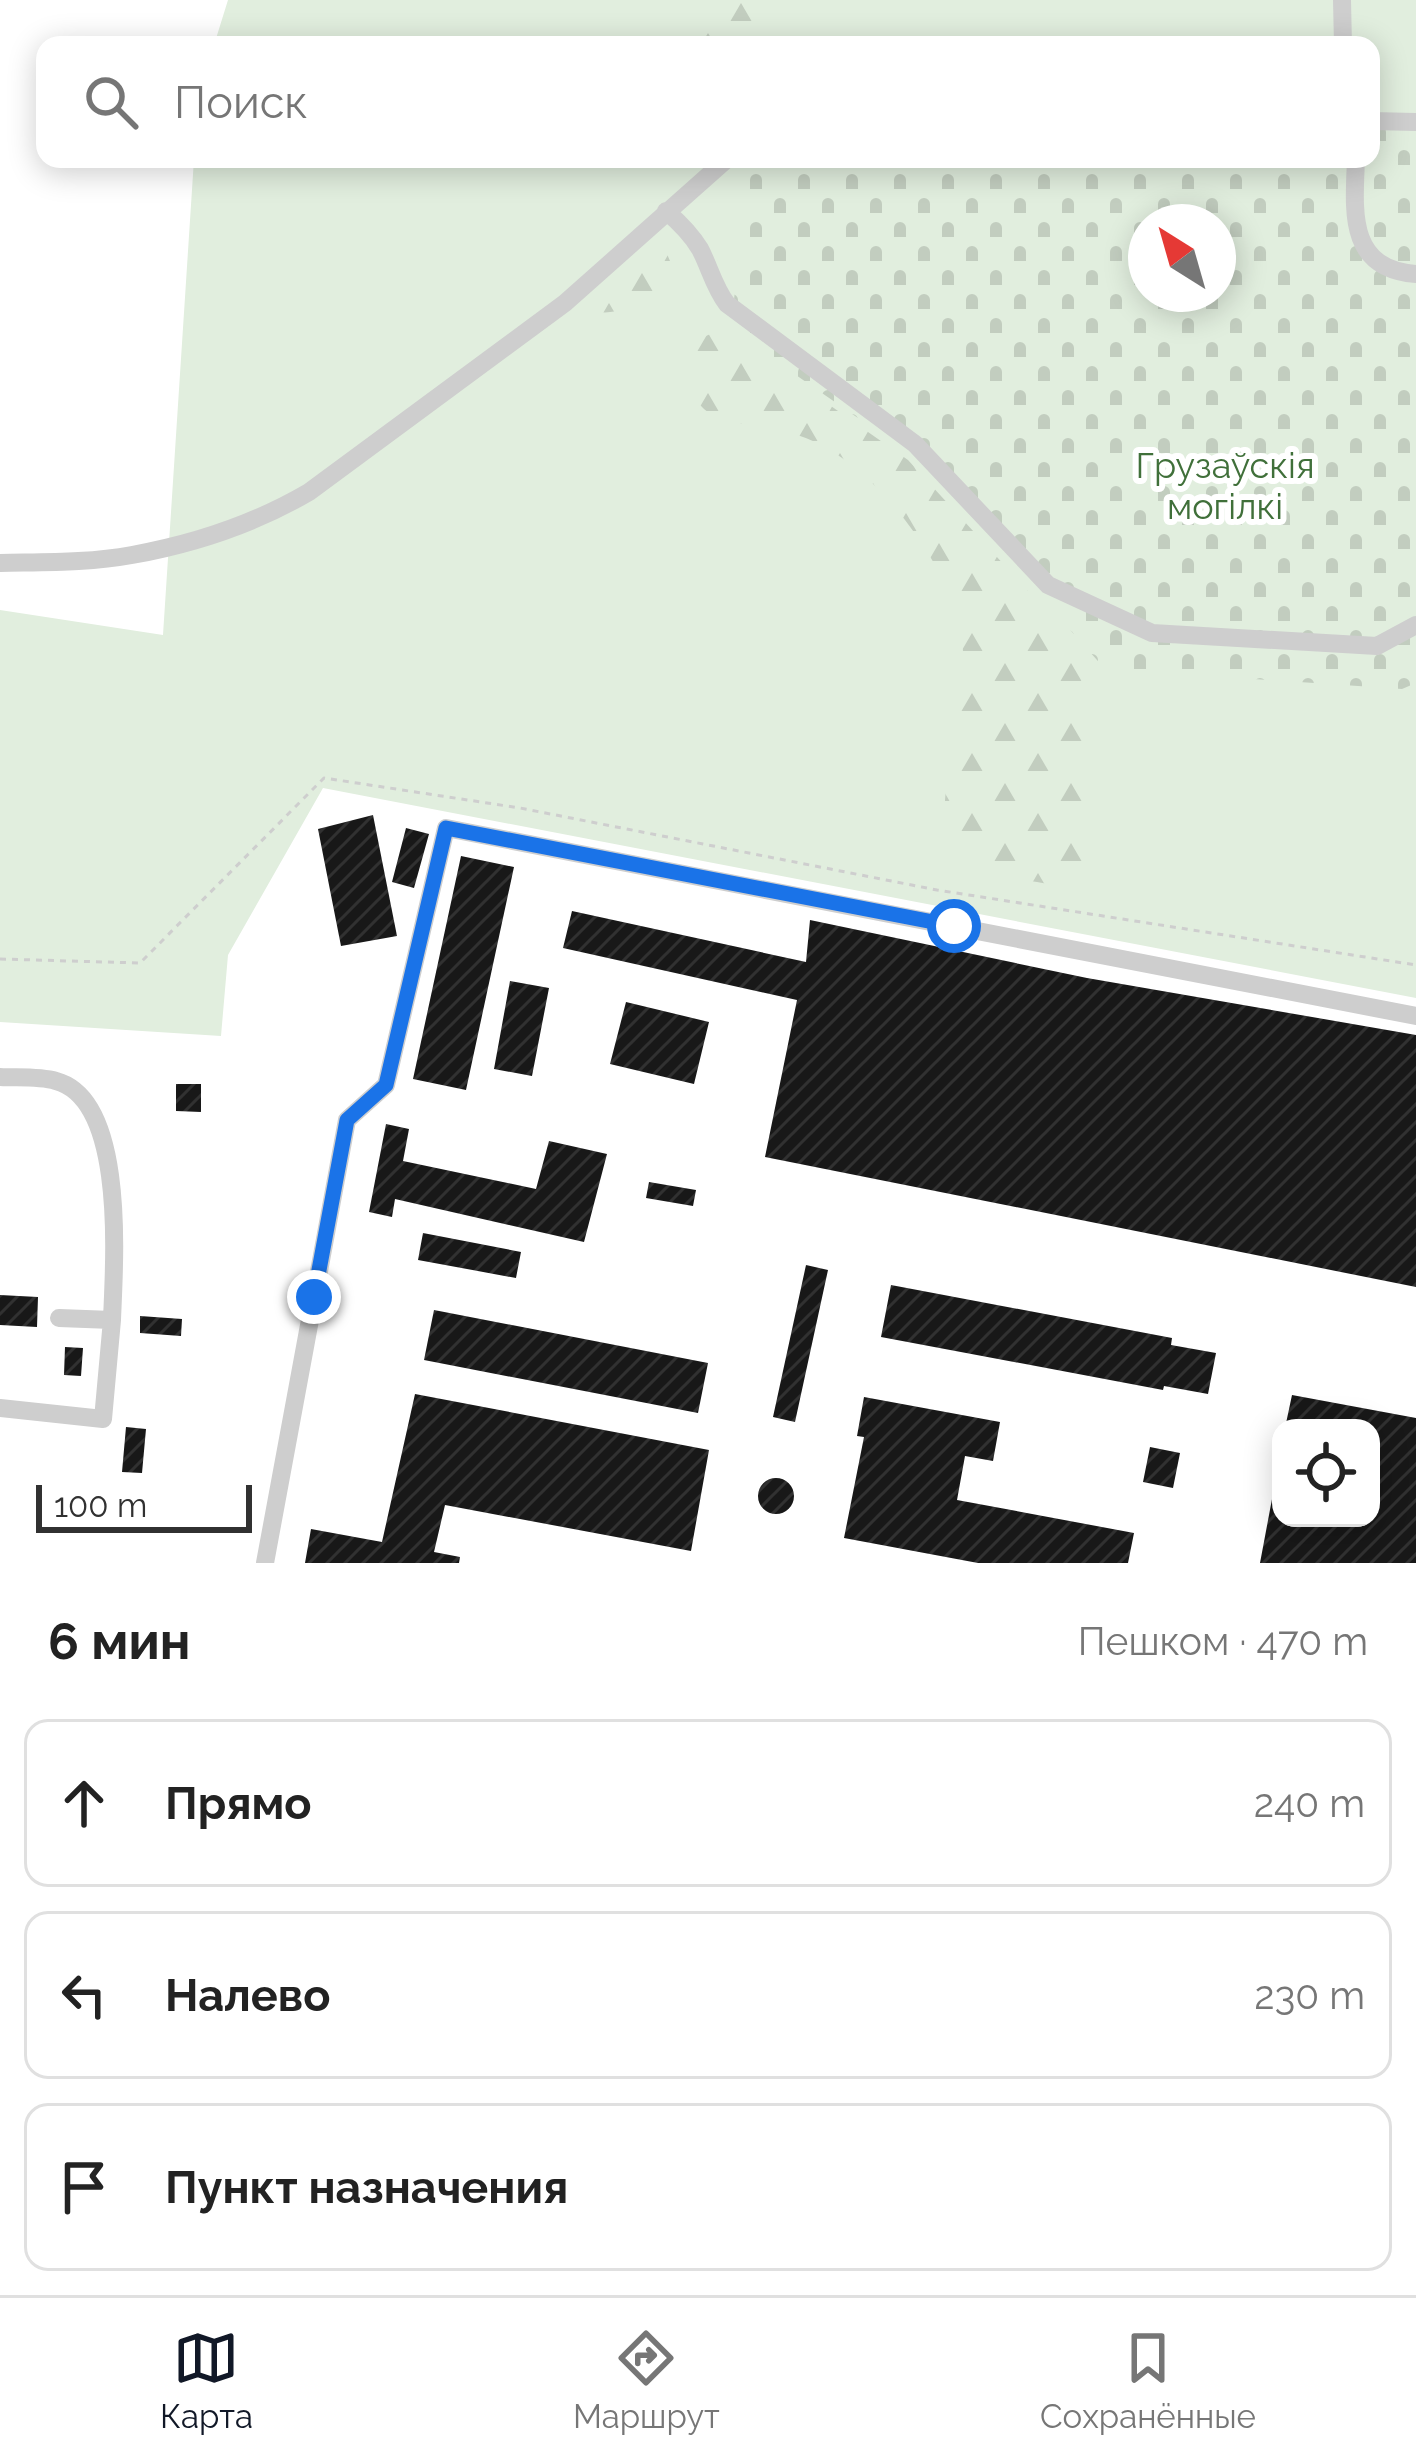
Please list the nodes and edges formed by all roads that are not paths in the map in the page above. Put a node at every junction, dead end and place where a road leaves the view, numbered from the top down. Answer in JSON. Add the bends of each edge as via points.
{"nodes":[{"id":1,"x":1342,"y":0,"type":"edge"},
{"id":2,"x":1343,"y":36,"type":"edge"},
{"id":3,"x":1380,"y":121,"type":"edge"},
{"id":4,"x":1416,"y":122,"type":"edge"},
{"id":5,"x":716,"y":168,"type":"edge"},
{"id":6,"x":1356,"y":168,"type":"edge"},
{"id":7,"x":666,"y":211,"type":"junction"},
{"id":8,"x":1416,"y":274,"type":"edge"},
{"id":9,"x":0,"y":563,"type":"edge"},
{"id":10,"x":1416,"y":625,"type":"edge"},
{"id":11,"x":1416,"y":1016,"type":"edge"},
{"id":12,"x":0,"y":1077,"type":"edge"},
{"id":13,"x":59,"y":1318,"type":"dead end"},
{"id":14,"x":112,"y":1320,"type":"junction"},
{"id":15,"x":0,"y":1408,"type":"edge"},
{"id":16,"x":265,"y":1563,"type":"edge"}],
"edges":[{"from":1,"to":2,"type":"street"},
{"from":3,"to":4,"type":"street"},
{"from":5,"to":7,"type":"street"},
{"from":6,"to":8,"type":"street","via":[[1359,235],[1388,270]]},
{"from":7,"to":9,"type":"street","via":[[565,303],[273,512],[131,555]]},
{"from":7,"to":10,"type":"street","via":[[688,230],[727,304],[915,444],[1048,585],[1152,633],[1377,646]]},
{"from":11,"to":16,"type":"street","via":[[446,828],[386,1085],[347,1120]]},
{"from":12,"to":14,"type":"street","via":[[56,1081],[90,1108],[109,1159]]},
{"from":13,"to":14,"type":"street"},
{"from":14,"to":15,"type":"street","via":[[104,1419]]}]}
